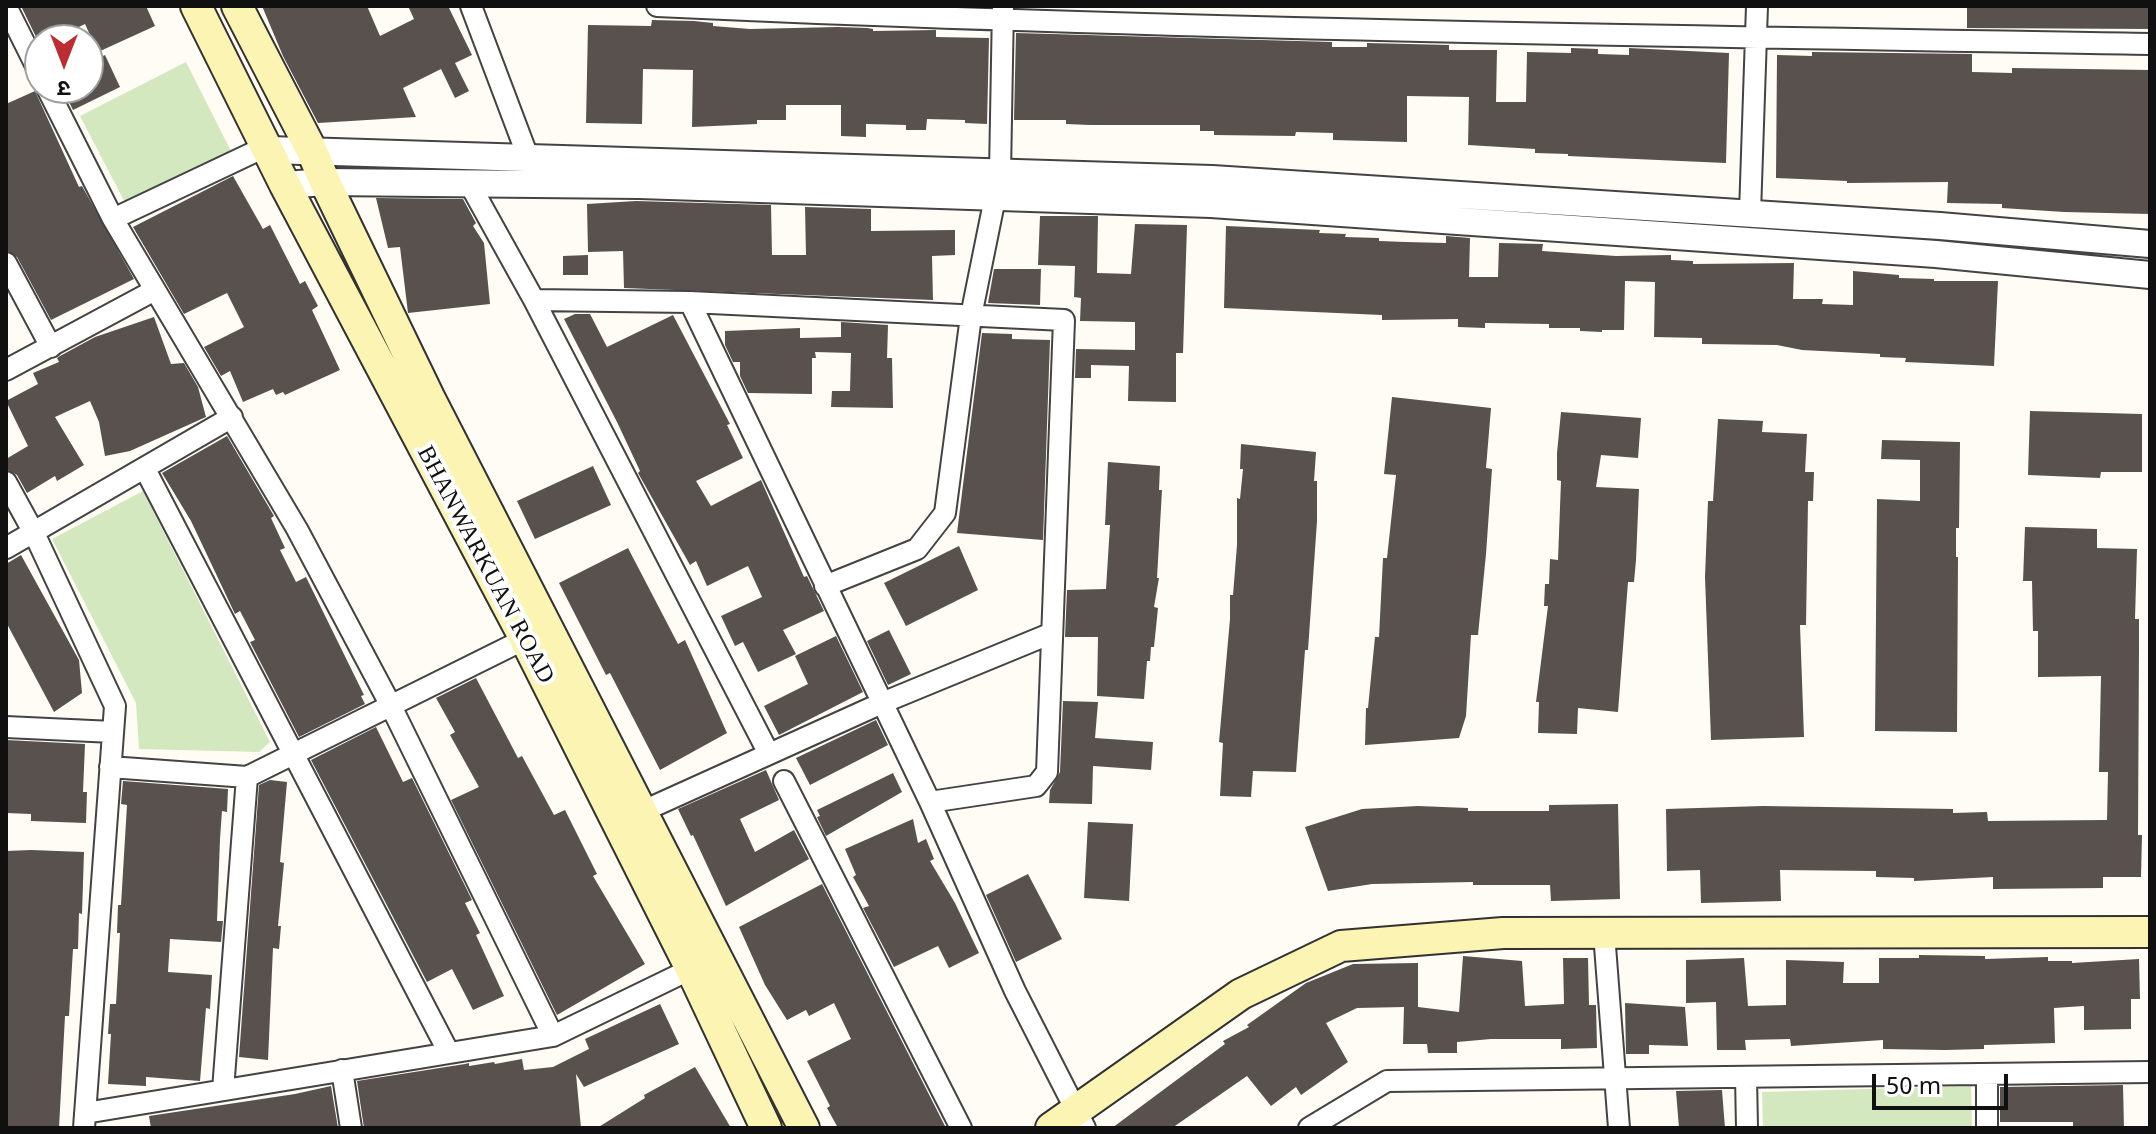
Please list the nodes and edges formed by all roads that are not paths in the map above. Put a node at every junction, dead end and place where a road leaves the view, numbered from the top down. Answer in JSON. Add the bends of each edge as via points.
{"nodes":[{"id":1,"x":6,"y":6,"type":"edge"},
{"id":2,"x":196,"y":6,"type":"edge"},
{"id":3,"x":237,"y":6,"type":"edge"},
{"id":4,"x":471,"y":6,"type":"edge"},
{"id":5,"x":657,"y":6,"type":"edge"},
{"id":6,"x":1757,"y":6,"type":"edge"},
{"id":7,"x":1003,"y":12,"type":"edge"},
{"id":8,"x":1756,"y":37,"type":"junction"},
{"id":9,"x":24,"y":42,"type":"edge"},
{"id":10,"x":2150,"y":44,"type":"edge"},
{"id":11,"x":55,"y":104,"type":"edge"},
{"id":12,"x":268,"y":148,"type":"junction"},
{"id":13,"x":311,"y":149,"type":"junction"},
{"id":14,"x":528,"y":157,"type":"junction"},
{"id":15,"x":325,"y":182,"type":"junction"},
{"id":16,"x":469,"y":183,"type":"junction"},
{"id":17,"x":997,"y":184,"type":"junction"},
{"id":18,"x":285,"y":185,"type":"junction"},
{"id":19,"x":1750,"y":213,"type":"junction"},
{"id":20,"x":113,"y":219,"type":"junction"},
{"id":21,"x":2150,"y":244,"type":"edge"},
{"id":22,"x":6,"y":263,"type":"edge"},
{"id":23,"x":2150,"y":275,"type":"edge"},
{"id":24,"x":155,"y":290,"type":"junction"},
{"id":25,"x":534,"y":300,"type":"junction"},
{"id":26,"x":690,"y":302,"type":"junction"},
{"id":27,"x":971,"y":316,"type":"junction"},
{"id":28,"x":51,"y":347,"type":"junction"},
{"id":29,"x":6,"y":370,"type":"edge"},
{"id":30,"x":232,"y":417,"type":"junction"},
{"id":31,"x":145,"y":469,"type":"junction"},
{"id":32,"x":6,"y":482,"type":"edge"},
{"id":33,"x":34,"y":533,"type":"junction"},
{"id":34,"x":6,"y":548,"type":"edge"},
{"id":35,"x":825,"y":586,"type":"junction"},
{"id":36,"x":1052,"y":633,"type":"junction"},
{"id":37,"x":525,"y":639,"type":"junction"},
{"id":38,"x":882,"y":703,"type":"junction"},
{"id":39,"x":390,"y":704,"type":"junction"},
{"id":40,"x":6,"y":727,"type":"edge"},
{"id":41,"x":113,"y":732,"type":"junction"},
{"id":42,"x":293,"y":752,"type":"junction"},
{"id":43,"x":769,"y":754,"type":"junction"},
{"id":44,"x":110,"y":767,"type":"junction"},
{"id":45,"x":247,"y":777,"type":"junction"},
{"id":46,"x":784,"y":781,"type":"dead end"},
{"id":47,"x":930,"y":802,"type":"junction"},
{"id":48,"x":641,"y":812,"type":"junction"},
{"id":49,"x":2150,"y":932,"type":"edge"},
{"id":50,"x":1604,"y":933,"type":"junction"},
{"id":51,"x":691,"y":969,"type":"junction"},
{"id":52,"x":553,"y":1036,"type":"junction"},
{"id":53,"x":449,"y":1053,"type":"junction"},
{"id":54,"x":342,"y":1070,"type":"junction"},
{"id":55,"x":2150,"y":1072,"type":"edge"},
{"id":56,"x":1987,"y":1074,"type":"junction"},
{"id":57,"x":1746,"y":1077,"type":"junction"},
{"id":58,"x":1615,"y":1078,"type":"junction"},
{"id":59,"x":223,"y":1090,"type":"junction"},
{"id":60,"x":1080,"y":1119,"type":"edge"},
{"id":61,"x":85,"y":1120,"type":"edge"},
{"id":62,"x":351,"y":1128,"type":"edge"},
{"id":63,"x":766,"y":1128,"type":"edge"},
{"id":64,"x":804,"y":1128,"type":"edge"},
{"id":65,"x":961,"y":1128,"type":"edge"},
{"id":66,"x":1051,"y":1128,"type":"edge"},
{"id":67,"x":1309,"y":1128,"type":"edge"},
{"id":68,"x":1619,"y":1128,"type":"edge"},
{"id":69,"x":1747,"y":1128,"type":"edge"},
{"id":70,"x":1987,"y":1128,"type":"edge"}],
"edges":[{"from":1,"to":9,"type":"street"},
{"from":2,"to":12,"type":"main road","name":"BHANWARKUAN ROAD"},
{"from":3,"to":13,"type":"main road","name":"BHANWARKUAN ROAD"},
{"from":4,"to":14,"type":"street"},
{"from":5,"to":7,"type":"street","via":[[895,17]]},
{"from":6,"to":8,"type":"street"},
{"from":7,"to":8,"type":"street"},
{"from":7,"to":17,"type":"street"},
{"from":8,"to":10,"type":"street"},
{"from":8,"to":19,"type":"street"},
{"from":11,"to":20,"type":"street"},
{"from":12,"to":13,"type":"street"},
{"from":12,"to":18,"type":"main road","name":"BHANWARKUAN ROAD"},
{"from":12,"to":20,"type":"street"},
{"from":13,"to":14,"type":"street"},
{"from":13,"to":15,"type":"main road","name":"BHANWARKUAN ROAD"},
{"from":14,"to":17,"type":"street"},
{"from":15,"to":16,"type":"street"},
{"from":15,"to":18,"type":"street"},
{"from":15,"to":48,"type":"main road","name":"BHANWARKUAN ROAD"},
{"from":16,"to":17,"type":"street"},
{"from":16,"to":25,"type":"street"},
{"from":17,"to":19,"type":"street","via":[[1212,179]]},
{"from":17,"to":23,"type":"street","via":[[1211,204],[1936,254]]},
{"from":17,"to":27,"type":"street"},
{"from":18,"to":37,"type":"main road","name":"BHANWARKUAN ROAD"},
{"from":19,"to":21,"type":"street"},
{"from":20,"to":24,"type":"street"},
{"from":22,"to":28,"type":"street"},
{"from":24,"to":28,"type":"street"},
{"from":24,"to":30,"type":"street"},
{"from":25,"to":26,"type":"street"},
{"from":25,"to":43,"type":"street"},
{"from":26,"to":27,"type":"street"},
{"from":26,"to":35,"type":"street"},
{"from":27,"to":35,"type":"street","via":[[945,513],[917,549]]},
{"from":27,"to":36,"type":"street","via":[[1064,320]]},
{"from":28,"to":29,"type":"street"},
{"from":30,"to":31,"type":"street"},
{"from":30,"to":39,"type":"street"},
{"from":31,"to":33,"type":"street"},
{"from":31,"to":42,"type":"street"},
{"from":32,"to":33,"type":"street"},
{"from":33,"to":34,"type":"street"},
{"from":33,"to":41,"type":"street","via":[[115,706]]},
{"from":35,"to":38,"type":"street"},
{"from":36,"to":38,"type":"street"},
{"from":36,"to":47,"type":"street","via":[[1043,779],[1036,786]]},
{"from":37,"to":39,"type":"street"},
{"from":37,"to":51,"type":"main road","name":"BHANWARKUAN ROAD"},
{"from":38,"to":43,"type":"street"},
{"from":38,"to":47,"type":"street"},
{"from":39,"to":42,"type":"street"},
{"from":39,"to":52,"type":"street"},
{"from":40,"to":41,"type":"street"},
{"from":41,"to":44,"type":"street"},
{"from":42,"to":45,"type":"street"},
{"from":42,"to":53,"type":"street"},
{"from":43,"to":48,"type":"street"},
{"from":44,"to":45,"type":"street"},
{"from":44,"to":61,"type":"street"},
{"from":45,"to":59,"type":"street"},
{"from":46,"to":65,"type":"street"},
{"from":47,"to":60,"type":"street","via":[[1015,991]]},
{"from":48,"to":64,"type":"main road","name":"BHANWARKUAN ROAD"},
{"from":49,"to":50,"type":"main road"},
{"from":50,"to":58,"type":"street"},
{"from":50,"to":60,"type":"main road","via":[[1503,933],[1341,946],[1241,994]]},
{"from":51,"to":52,"type":"street"},
{"from":51,"to":63,"type":"main road","name":"BHANWARKUAN ROAD"},
{"from":52,"to":53,"type":"street"},
{"from":53,"to":54,"type":"street"},
{"from":54,"to":59,"type":"street"},
{"from":54,"to":62,"type":"street"},
{"from":55,"to":56,"type":"street"},
{"from":56,"to":57,"type":"street"},
{"from":56,"to":70,"type":"street"},
{"from":57,"to":58,"type":"street"},
{"from":57,"to":69,"type":"street"},
{"from":58,"to":67,"type":"street","via":[[1387,1081]]},
{"from":58,"to":68,"type":"street"},
{"from":59,"to":61,"type":"street"},
{"from":60,"to":66,"type":"main road"}]}
